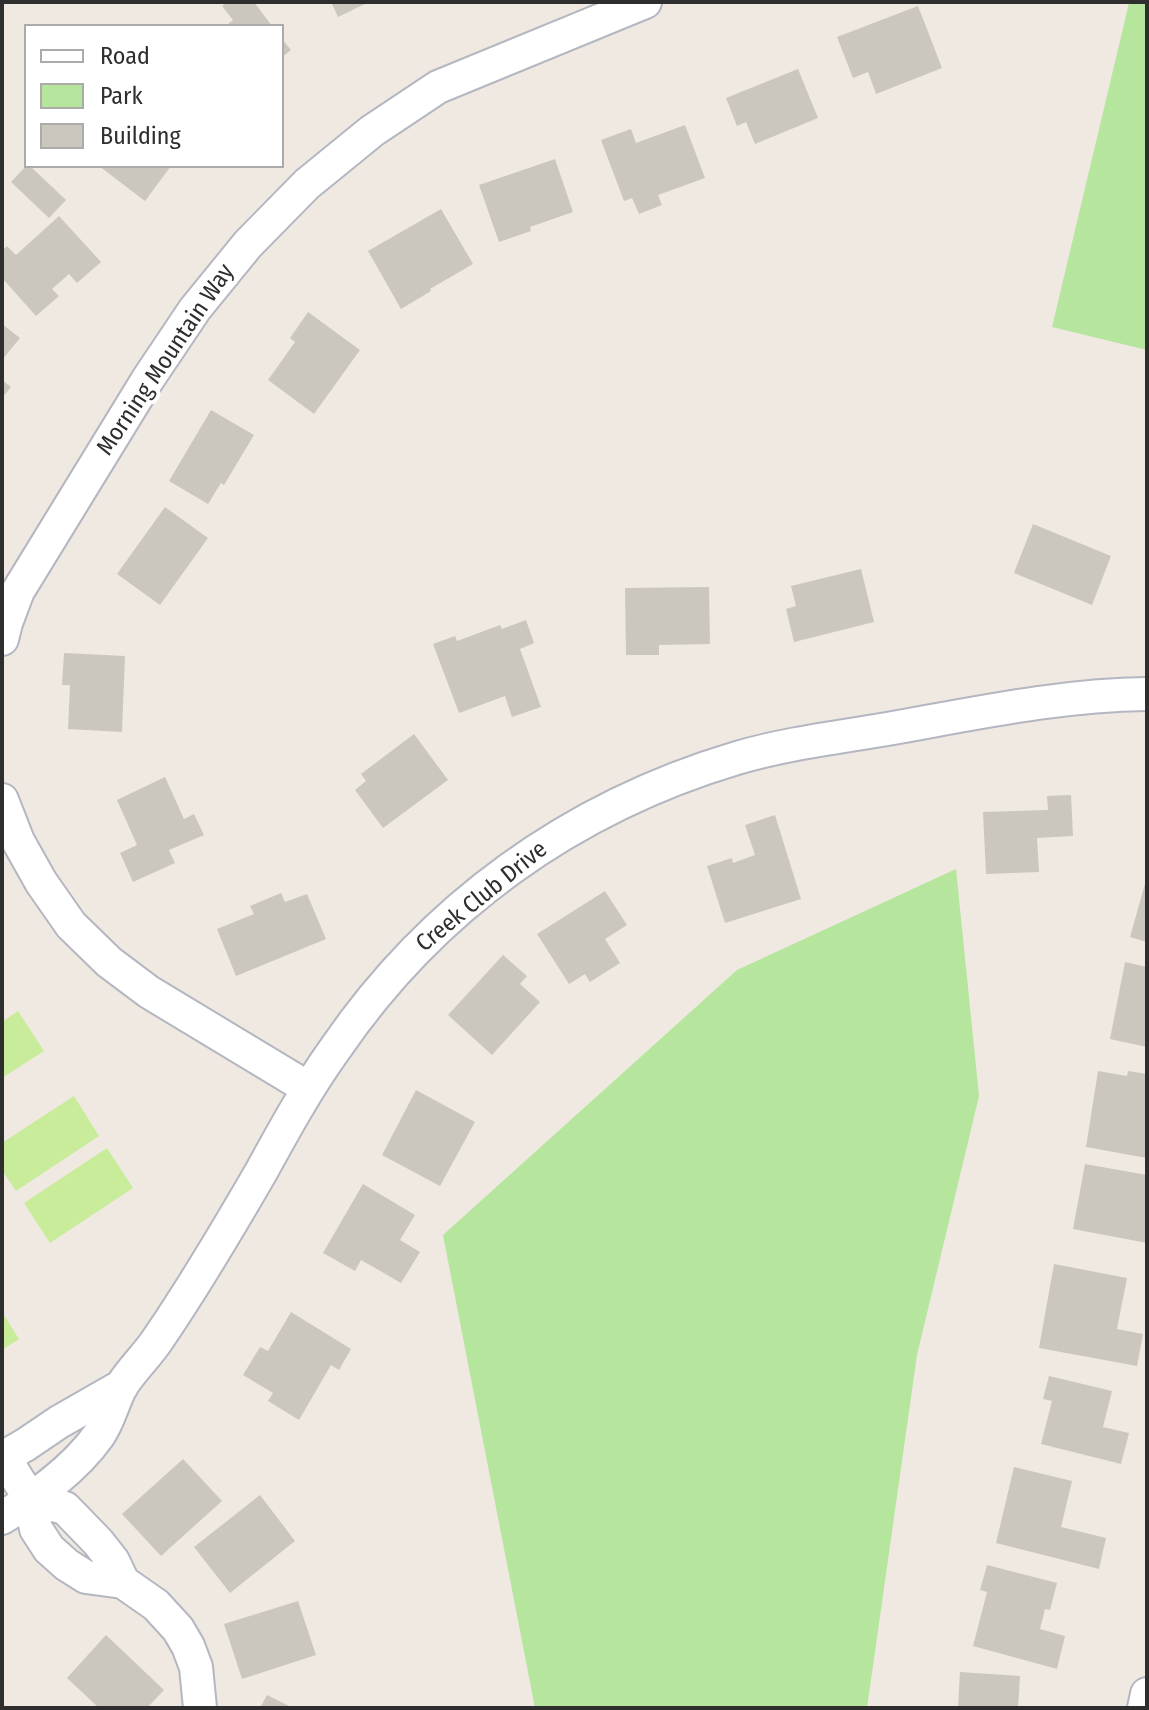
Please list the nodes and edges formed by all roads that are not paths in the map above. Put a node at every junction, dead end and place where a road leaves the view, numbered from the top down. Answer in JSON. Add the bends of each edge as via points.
{"nodes":[{"id":1,"x":645,"y":2,"type":"edge"},
{"id":2,"x":2,"y":639,"type":"edge"},
{"id":3,"x":1147,"y":694,"type":"edge"},
{"id":4,"x":2,"y":800,"type":"edge"},
{"id":5,"x":308,"y":1088,"type":"junction"},
{"id":6,"x":122,"y":1386,"type":"junction"},
{"id":7,"x":3,"y":1458,"type":"edge"},
{"id":8,"x":30,"y":1499,"type":"junction"},
{"id":9,"x":2,"y":1518,"type":"edge"},
{"id":10,"x":1147,"y":1694,"type":"edge"},
{"id":11,"x":200,"y":1708,"type":"edge"},
{"id":12,"x":1144,"y":1708,"type":"edge"}],
"edges":[{"from":1,"to":2,"type":"street","name":"Morning Mountain Way","via":[[438,87],[307,184],[221,276],[148,379],[18,591]]},
{"from":3,"to":5,"type":"street","name":"Creek Club Drive","via":[[1039,702],[790,745],[679,777],[628,798],[560,834],[434,930],[367,1007]]},
{"from":4,"to":5,"type":"street","via":[[41,882],[71,925],[109,962]]},
{"from":5,"to":6,"type":"street","name":"Creek Club Drive","via":[[195,1282]]},
{"from":6,"to":7,"type":"street","name":"Creek Club Drive"},
{"from":6,"to":8,"type":"street","name":"Creek Club Drive","via":[[102,1432]]},
{"from":7,"to":8,"type":"street"},
{"from":8,"to":9,"type":"street","name":"Creek Club Drive"},
{"from":8,"to":11,"type":"street","via":[[36,1529],[49,1549],[86,1577],[123,1582],[178,1629],[196,1667]]},
{"from":10,"to":12,"type":"street"}]}
